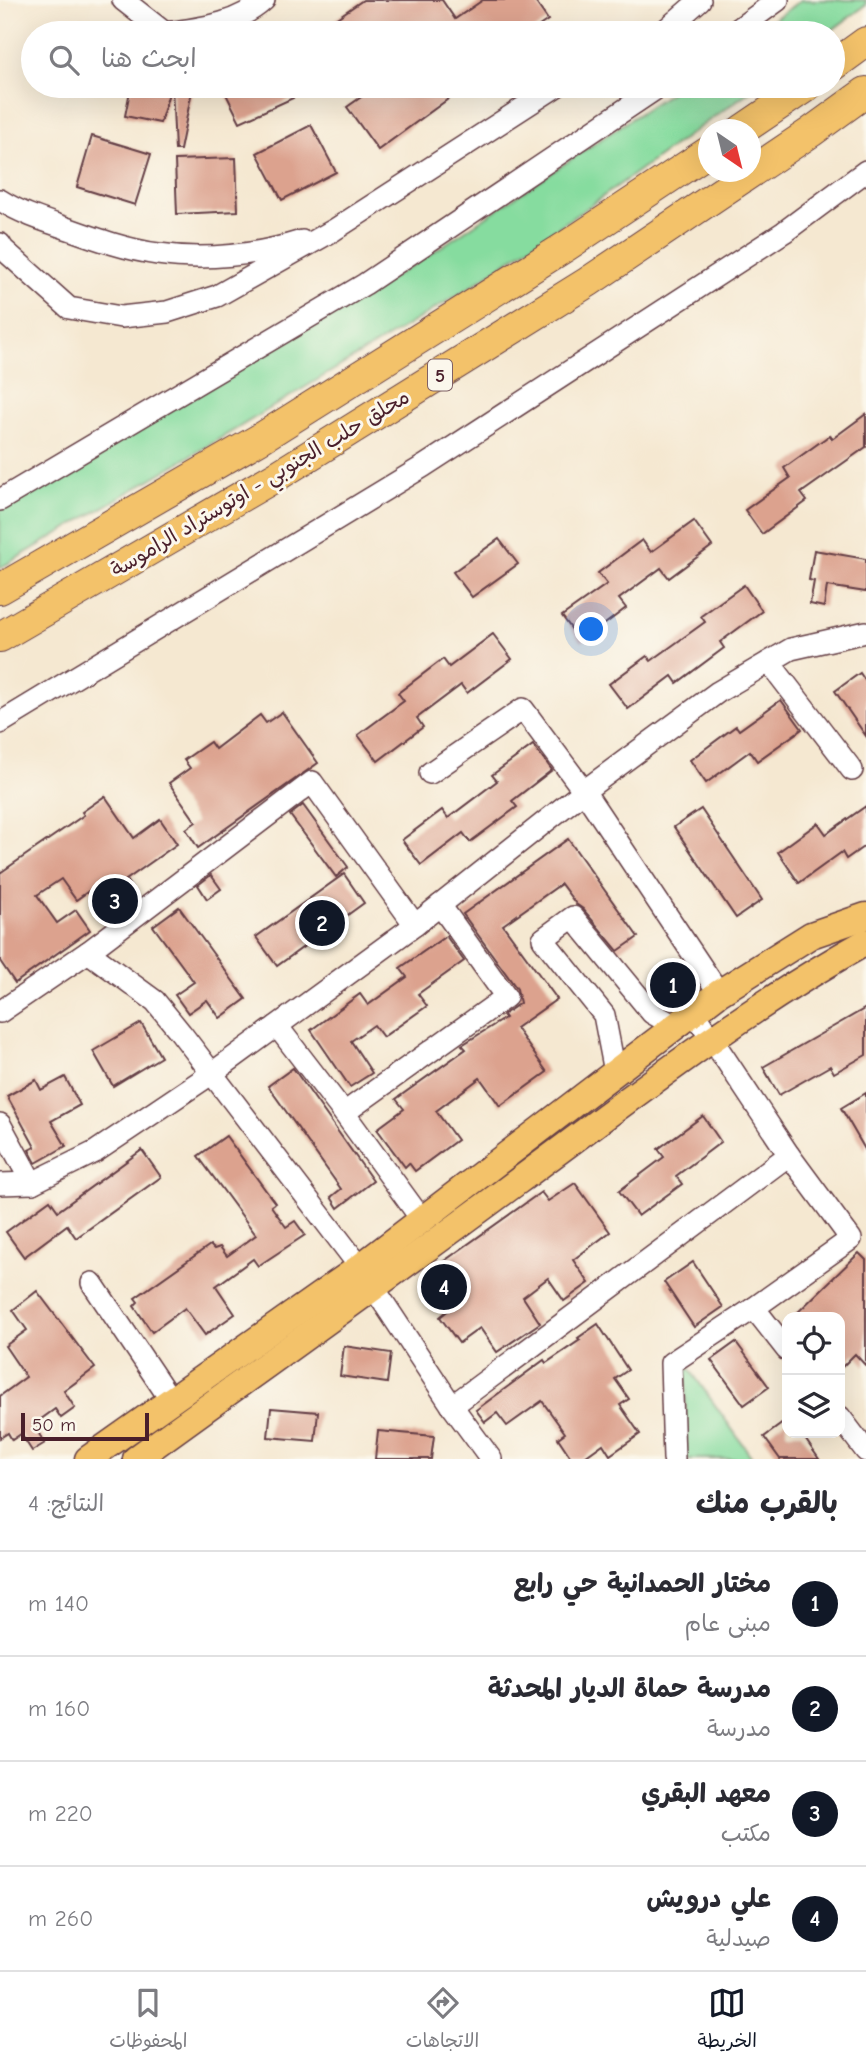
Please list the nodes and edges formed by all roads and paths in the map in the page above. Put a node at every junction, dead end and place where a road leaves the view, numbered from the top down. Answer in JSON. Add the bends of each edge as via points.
{"nodes":[{"id":1,"x":123,"y":0,"type":"edge"},
{"id":2,"x":264,"y":0,"type":"edge"},
{"id":3,"x":700,"y":0,"type":"edge"},
{"id":4,"x":778,"y":0,"type":"edge"},
{"id":5,"x":150,"y":21,"type":"edge"},
{"id":6,"x":227,"y":21,"type":"edge"},
{"id":7,"x":676,"y":21,"type":"edge"},
{"id":8,"x":749,"y":21,"type":"edge"},
{"id":9,"x":866,"y":42,"type":"edge"},
{"id":10,"x":845,"y":57,"type":"edge"},
{"id":11,"x":866,"y":92,"type":"edge"},
{"id":12,"x":538,"y":98,"type":"edge"},
{"id":13,"x":642,"y":98,"type":"edge"},
{"id":14,"x":789,"y":98,"type":"edge"},
{"id":15,"x":758,"y":119,"type":"edge"},
{"id":16,"x":698,"y":159,"type":"edge"},
{"id":17,"x":866,"y":171,"type":"edge"},
{"id":18,"x":0,"y":201,"type":"edge"},
{"id":19,"x":334,"y":230,"type":"junction"},
{"id":20,"x":0,"y":244,"type":"edge"},
{"id":21,"x":0,"y":499,"type":"edge"},
{"id":22,"x":0,"y":589,"type":"edge"},
{"id":23,"x":866,"y":632,"type":"edge"},
{"id":24,"x":0,"y":637,"type":"edge"},
{"id":25,"x":769,"y":662,"type":"junction"},
{"id":26,"x":0,"y":723,"type":"edge"},
{"id":27,"x":852,"y":771,"type":"dead end"},
{"id":28,"x":430,"y":773,"type":"dead end"},
{"id":29,"x":584,"y":790,"type":"junction"},
{"id":30,"x":440,"y":905,"type":"junction"},
{"id":31,"x":866,"y":916,"type":"edge"},
{"id":32,"x":415,"y":925,"type":"junction"},
{"id":33,"x":866,"y":942,"type":"edge"},
{"id":34,"x":88,"y":952,"type":"junction"},
{"id":35,"x":719,"y":993,"type":"junction"},
{"id":36,"x":0,"y":1012,"type":"edge"},
{"id":37,"x":685,"y":1019,"type":"junction"},
{"id":38,"x":276,"y":1026,"type":"junction"},
{"id":39,"x":712,"y":1038,"type":"junction"},
{"id":40,"x":615,"y":1072,"type":"junction"},
{"id":41,"x":211,"y":1074,"type":"junction"},
{"id":42,"x":344,"y":1112,"type":"junction"},
{"id":43,"x":0,"y":1124,"type":"edge"},
{"id":44,"x":789,"y":1155,"type":"junction"},
{"id":45,"x":32,"y":1183,"type":"junction"},
{"id":46,"x":0,"y":1184,"type":"edge"},
{"id":47,"x":422,"y":1220,"type":"junction"},
{"id":48,"x":367,"y":1278,"type":"junction"},
{"id":49,"x":92,"y":1283,"type":"dead end"},
{"id":50,"x":754,"y":1308,"type":"junction"},
{"id":51,"x":782,"y":1344,"type":"edge"},
{"id":52,"x":170,"y":1399,"type":"junction"},
{"id":53,"x":453,"y":1406,"type":"junction"},
{"id":54,"x":845,"y":1424,"type":"edge"},
{"id":55,"x":866,"y":1451,"type":"edge"},
{"id":56,"x":88,"y":1459,"type":"edge"},
{"id":57,"x":136,"y":1459,"type":"edge"},
{"id":58,"x":491,"y":1459,"type":"edge"},
{"id":59,"x":674,"y":1459,"type":"edge"}],
"edges":[{"from":1,"to":5,"type":"street"},
{"from":2,"to":6,"type":"street"},
{"from":3,"to":7,"type":"street"},
{"from":4,"to":8,"type":"street"},
{"from":9,"to":10,"type":"highway"},
{"from":11,"to":24,"type":"highway","name":"محلق حلب الجنوبي - اوتوستراد الراموسة","number":"5","via":[[576,289],[280,474]]},
{"from":12,"to":19,"type":"street"},
{"from":13,"to":21,"type":"street","via":[[365,284]]},
{"from":14,"to":15,"type":"highway"},
{"from":16,"to":22,"type":"highway","name":"محلق حلب الجنوبي - اوتوستراد الراموسة","number":"5","via":[[261,438]]},
{"from":17,"to":26,"type":"street","via":[[784,232],[424,466]]},
{"from":18,"to":19,"type":"street","via":[[86,235],[157,254],[232,254],[289,245]]},
{"from":19,"to":20,"type":"street","via":[[217,296],[167,312],[121,317],[69,308]]},
{"from":23,"to":25,"type":"street","via":[[791,649]]},
{"from":25,"to":27,"type":"street"},
{"from":25,"to":29,"type":"street","via":[[718,692]]},
{"from":28,"to":29,"type":"street","via":[[523,709]]},
{"from":29,"to":30,"type":"street"},
{"from":29,"to":35,"type":"street"},
{"from":30,"to":32,"type":"street"},
{"from":30,"to":42,"type":"street","via":[[506,997]]},
{"from":31,"to":35,"type":"main road","via":[[811,935]]},
{"from":32,"to":34,"type":"street","via":[[312,782]]},
{"from":32,"to":38,"type":"street"},
{"from":33,"to":39,"type":"main road"},
{"from":34,"to":36,"type":"street"},
{"from":34,"to":41,"type":"street","via":[[155,1002]]},
{"from":35,"to":37,"type":"main road"},
{"from":37,"to":39,"type":"street"},
{"from":37,"to":40,"type":"main road"},
{"from":37,"to":40,"type":"street","via":[[652,1013],[573,917],[543,939],[604,1015]]},
{"from":38,"to":41,"type":"street"},
{"from":38,"to":42,"type":"street"},
{"from":39,"to":44,"type":"street"},
{"from":39,"to":48,"type":"main road"},
{"from":40,"to":47,"type":"main road"},
{"from":41,"to":45,"type":"street","via":[[95,1152]]},
{"from":41,"to":48,"type":"street"},
{"from":42,"to":47,"type":"street"},
{"from":43,"to":45,"type":"street"},
{"from":44,"to":50,"type":"street","via":[[851,1240]]},
{"from":44,"to":53,"type":"street"},
{"from":45,"to":46,"type":"street"},
{"from":47,"to":48,"type":"main road"},
{"from":48,"to":52,"type":"main road"},
{"from":48,"to":53,"type":"street"},
{"from":48,"to":57,"type":"main road"},
{"from":49,"to":52,"type":"street"},
{"from":50,"to":51,"type":"street"},
{"from":50,"to":59,"type":"street","via":[[671,1363]]},
{"from":52,"to":56,"type":"main road"},
{"from":53,"to":58,"type":"street"},
{"from":54,"to":55,"type":"street"}]}
